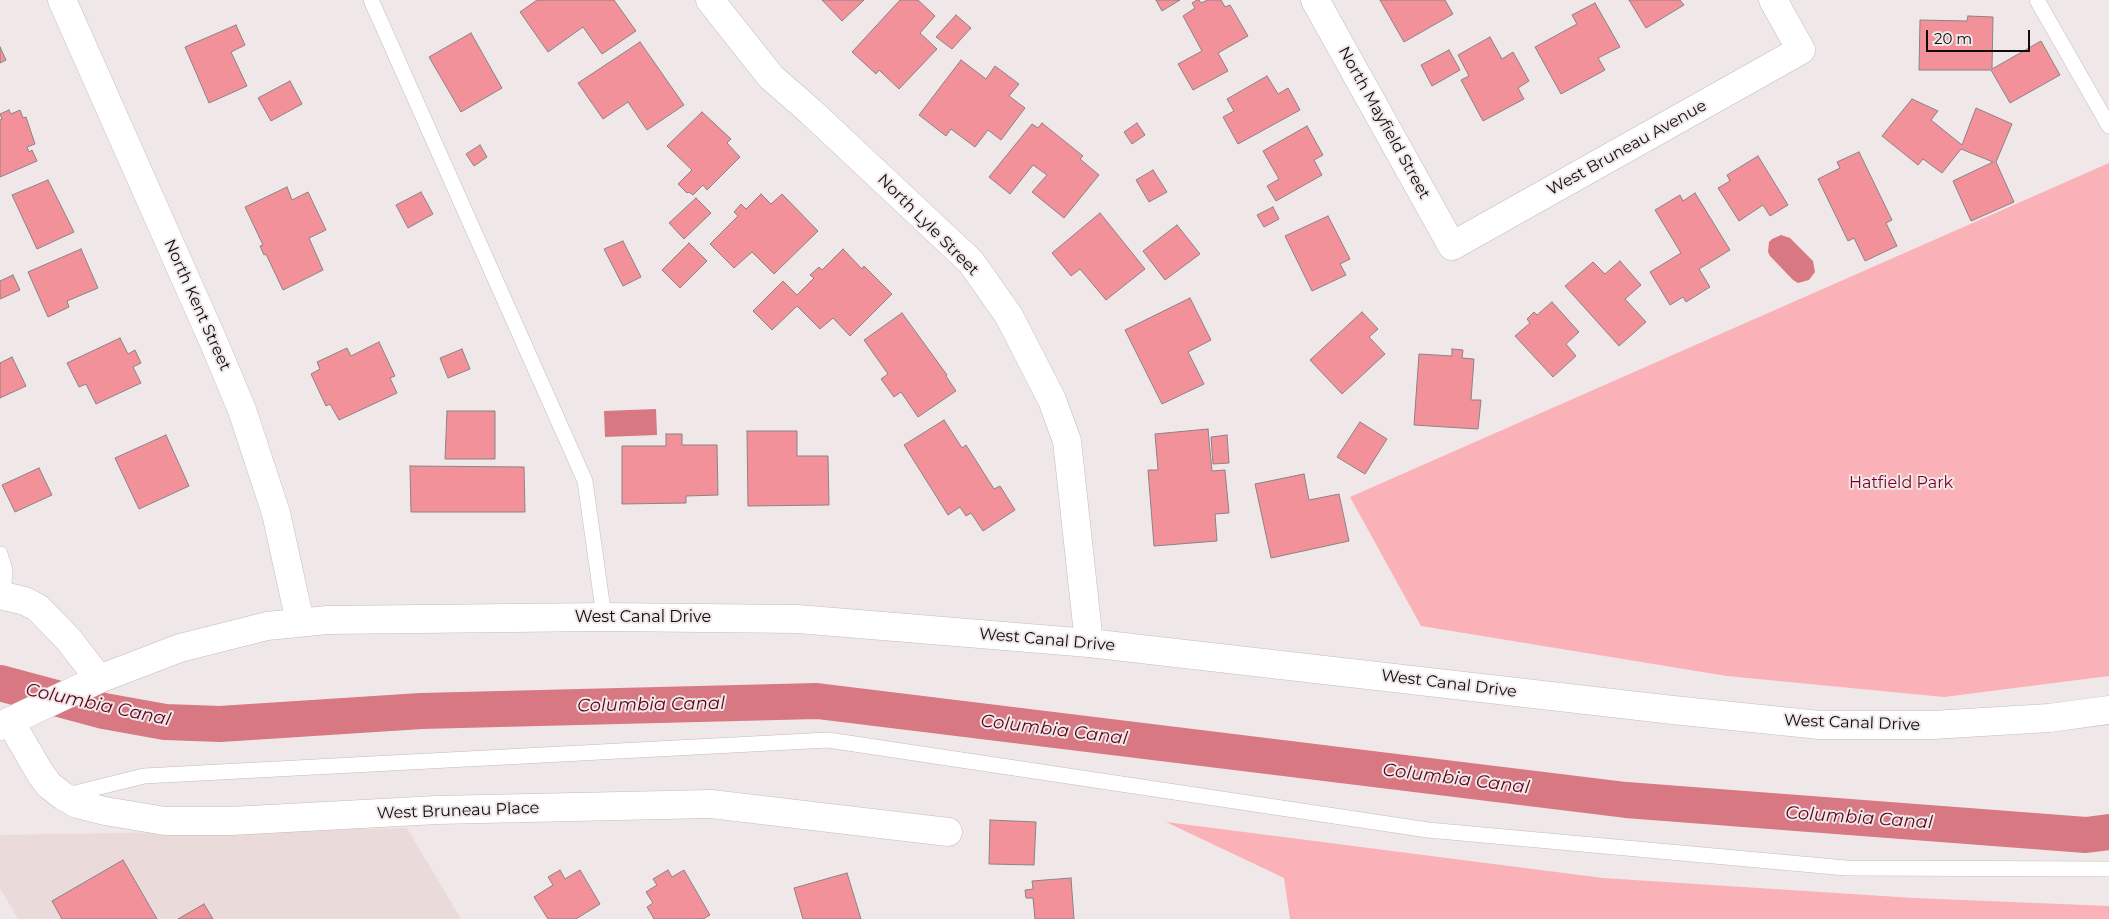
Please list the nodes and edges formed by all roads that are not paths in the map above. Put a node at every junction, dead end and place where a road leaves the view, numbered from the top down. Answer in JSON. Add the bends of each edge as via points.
{"nodes":[{"id":1,"x":62,"y":0,"type":"edge"},
{"id":2,"x":371,"y":0,"type":"edge"},
{"id":3,"x":710,"y":0,"type":"edge"},
{"id":4,"x":1315,"y":0,"type":"edge"},
{"id":5,"x":1772,"y":0,"type":"edge"},
{"id":6,"x":2037,"y":0,"type":"edge"},
{"id":7,"x":2109,"y":126,"type":"edge"},
{"id":8,"x":1452,"y":246,"type":"joint"},
{"id":9,"x":0,"y":554,"type":"edge"},
{"id":10,"x":2,"y":595,"type":"edge"},
{"id":11,"x":604,"y":617,"type":"junction"},
{"id":12,"x":300,"y":622,"type":"junction"},
{"id":13,"x":1089,"y":643,"type":"junction"},
{"id":14,"x":92,"y":683,"type":"junction"},
{"id":15,"x":2109,"y":710,"type":"edge"},
{"id":16,"x":5,"y":724,"type":"edge"},
{"id":17,"x":63,"y":796,"type":"junction"},
{"id":18,"x":948,"y":832,"type":"dead end"},
{"id":19,"x":2109,"y":869,"type":"edge"}],
"edges":[{"from":1,"to":12,"type":"street","name":"North Kent Street","via":[[242,410],[276,513]]},
{"from":2,"to":11,"type":"lane","via":[[585,481]]},
{"from":3,"to":13,"type":"street","name":"North Lyle Street","via":[[771,77],[971,262],[1008,316],[1052,400],[1067,441]]},
{"from":4,"to":8,"type":"street","name":"North Mayfield Street"},
{"from":5,"to":8,"type":"street","name":"West Bruneau Avenue","via":[[1801,50]]},
{"from":6,"to":7,"type":"lane"},
{"from":9,"to":10,"type":"lane","via":[[5,570]]},
{"from":10,"to":14,"type":"street","via":[[25,601],[45,614],[69,640]]},
{"from":11,"to":12,"type":"street","name":"West Canal Drive"},
{"from":11,"to":13,"type":"street","name":"West Canal Drive","via":[[798,619]]},
{"from":12,"to":14,"type":"street","name":"West Canal Drive","via":[[202,641]]},
{"from":13,"to":15,"type":"street","name":"West Canal Drive","via":[[1820,725],[1934,725],[2049,718]]},
{"from":14,"to":16,"type":"street","name":"West Canal Drive"},
{"from":16,"to":17,"type":"street","name":"West Bruneau Place","via":[[49,785]]},
{"from":17,"to":18,"type":"street","name":"West Bruneau Place","via":[[77,804],[105,811],[164,821],[437,810],[712,804]]},
{"from":17,"to":19,"type":"lane","via":[[144,776],[828,740],[1428,830],[1846,868]]}]}
